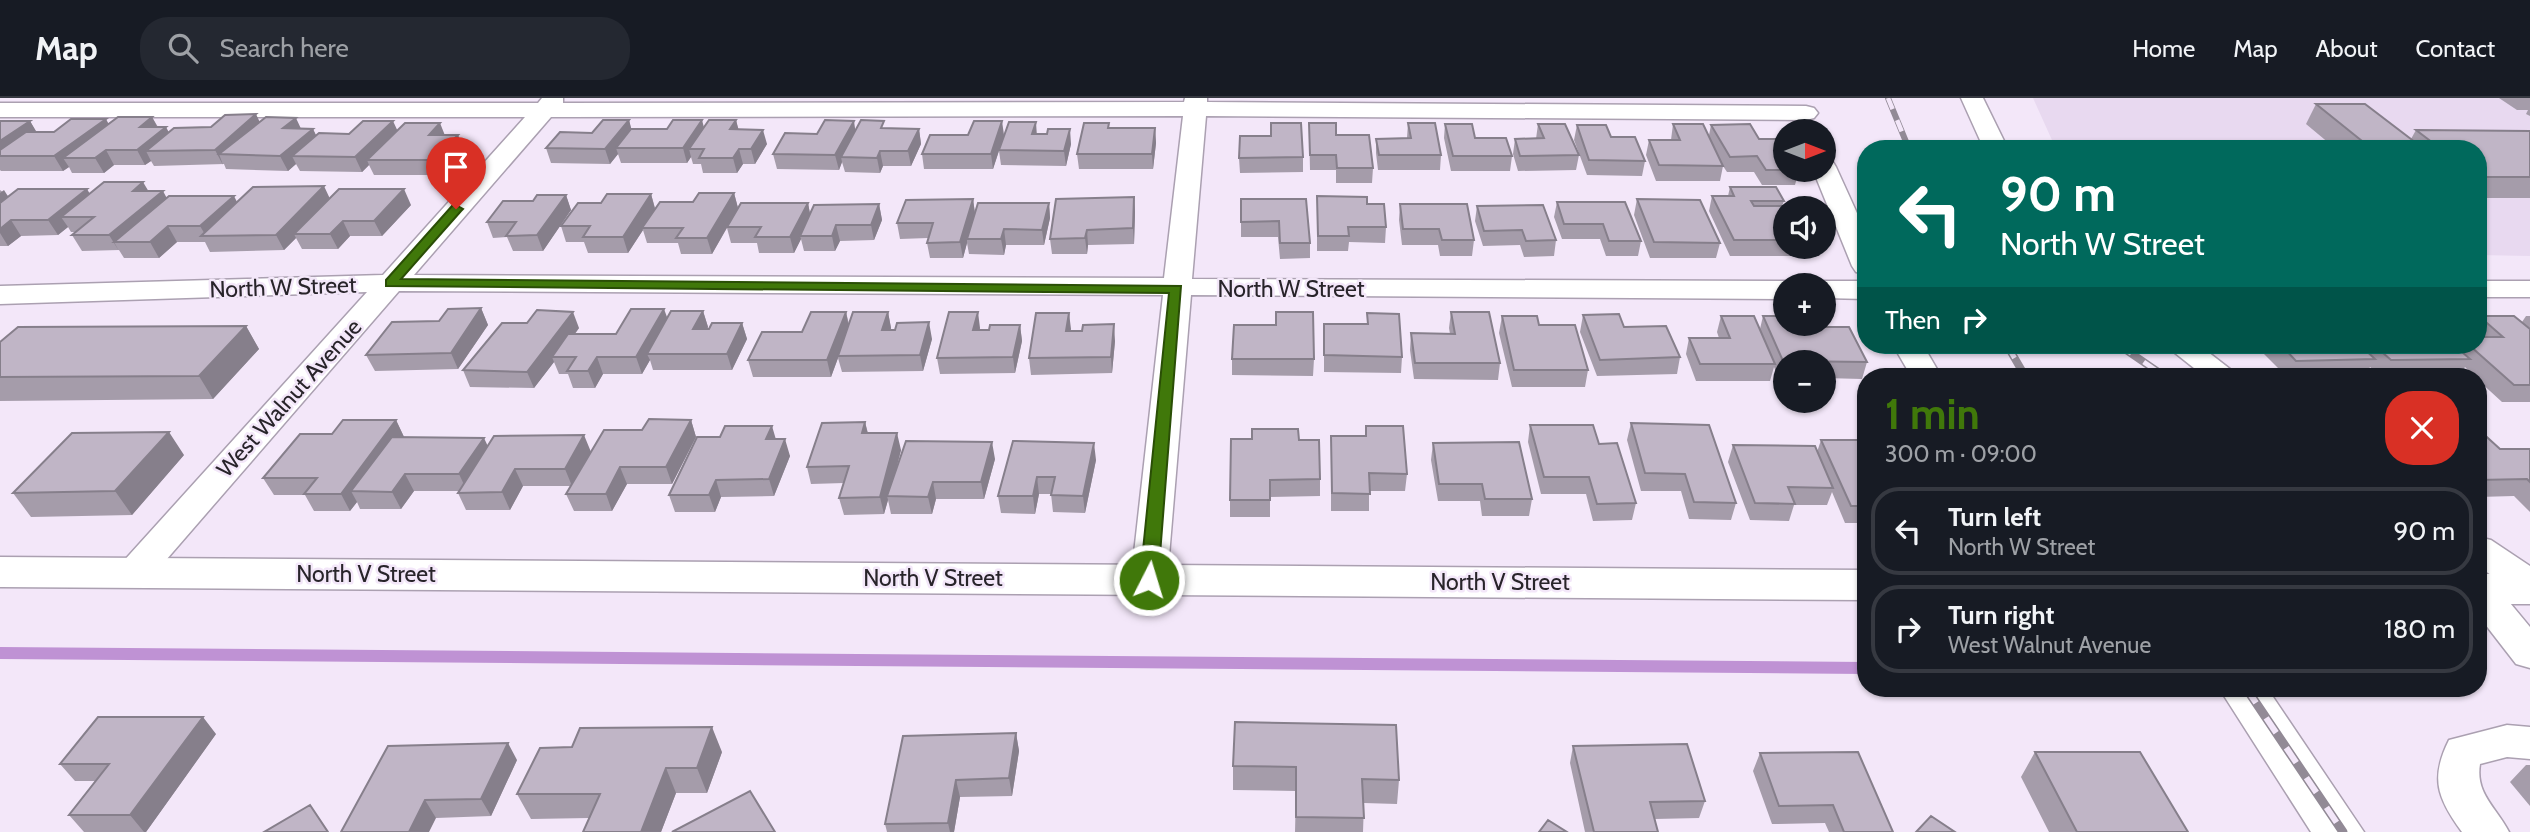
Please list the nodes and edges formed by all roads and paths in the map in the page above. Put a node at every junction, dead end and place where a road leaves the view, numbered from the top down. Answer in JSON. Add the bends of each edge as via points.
{"nodes":[{"id":1,"x":1972,"y":98,"type":"edge"},
{"id":2,"x":549,"y":104,"type":"edge"},
{"id":3,"x":1195,"y":104,"type":"edge"},
{"id":4,"x":0,"y":110,"type":"edge"},
{"id":5,"x":1807,"y":114,"type":"edge"},
{"id":6,"x":1992,"y":140,"type":"edge"},
{"id":7,"x":1830,"y":182,"type":"edge"},
{"id":8,"x":1857,"y":244,"type":"edge"},
{"id":9,"x":390,"y":283,"type":"junction"},
{"id":10,"x":1177,"y":289,"type":"junction"},
{"id":11,"x":2487,"y":289,"type":"edge"},
{"id":12,"x":2530,"y":289,"type":"edge"},
{"id":13,"x":1773,"y":290,"type":"edge"},
{"id":14,"x":1836,"y":290,"type":"edge"},
{"id":15,"x":1857,"y":290,"type":"edge"},
{"id":16,"x":0,"y":295,"type":"edge"},
{"id":17,"x":2193,"y":354,"type":"edge"},
{"id":18,"x":2213,"y":368,"type":"edge"},
{"id":19,"x":2487,"y":555,"type":"edge"},
{"id":20,"x":0,"y":572,"type":"edge"},
{"id":21,"x":134,"y":573,"type":"junction"},
{"id":22,"x":1149,"y":580,"type":"junction"},
{"id":23,"x":2530,"y":584,"type":"edge"},
{"id":24,"x":1857,"y":585,"type":"edge"},
{"id":25,"x":2487,"y":589,"type":"edge"},
{"id":26,"x":2530,"y":589,"type":"edge"},
{"id":27,"x":2487,"y":600,"type":"edge"},
{"id":28,"x":2530,"y":654,"type":"edge"},
{"id":29,"x":2248,"y":697,"type":"edge"},
{"id":30,"x":2530,"y":743,"type":"edge"},
{"id":31,"x":2339,"y":832,"type":"edge"},
{"id":32,"x":2487,"y":832,"type":"edge"}],
"edges":[{"from":1,"to":6,"type":"street"},
{"from":2,"to":3,"type":"street"},
{"from":2,"to":4,"type":"street"},
{"from":2,"to":9,"type":"street","name":"West Walnut Avenue"},
{"from":3,"to":5,"type":"street"},
{"from":3,"to":10,"type":"street"},
{"from":7,"to":8,"type":"street"},
{"from":9,"to":10,"type":"street","name":"North W Street"},
{"from":9,"to":16,"type":"street","name":"North W Street"},
{"from":9,"to":21,"type":"street","name":"West Walnut Avenue"},
{"from":10,"to":13,"type":"street","name":"North W Street"},
{"from":10,"to":22,"type":"street"},
{"from":11,"to":12,"type":"street"},
{"from":14,"to":15,"type":"street"},
{"from":17,"to":18,"type":"street"},
{"from":19,"to":23,"type":"street"},
{"from":20,"to":21,"type":"street","name":"North V Street"},
{"from":21,"to":22,"type":"street","name":"North V Street"},
{"from":22,"to":24,"type":"street","name":"North V Street"},
{"from":25,"to":26,"type":"street"},
{"from":27,"to":28,"type":"street"},
{"from":29,"to":31,"type":"street"},
{"from":30,"to":32,"type":"street","via":[[2507,741],[2465,752],[2456,767],[2458,788]]}]}
